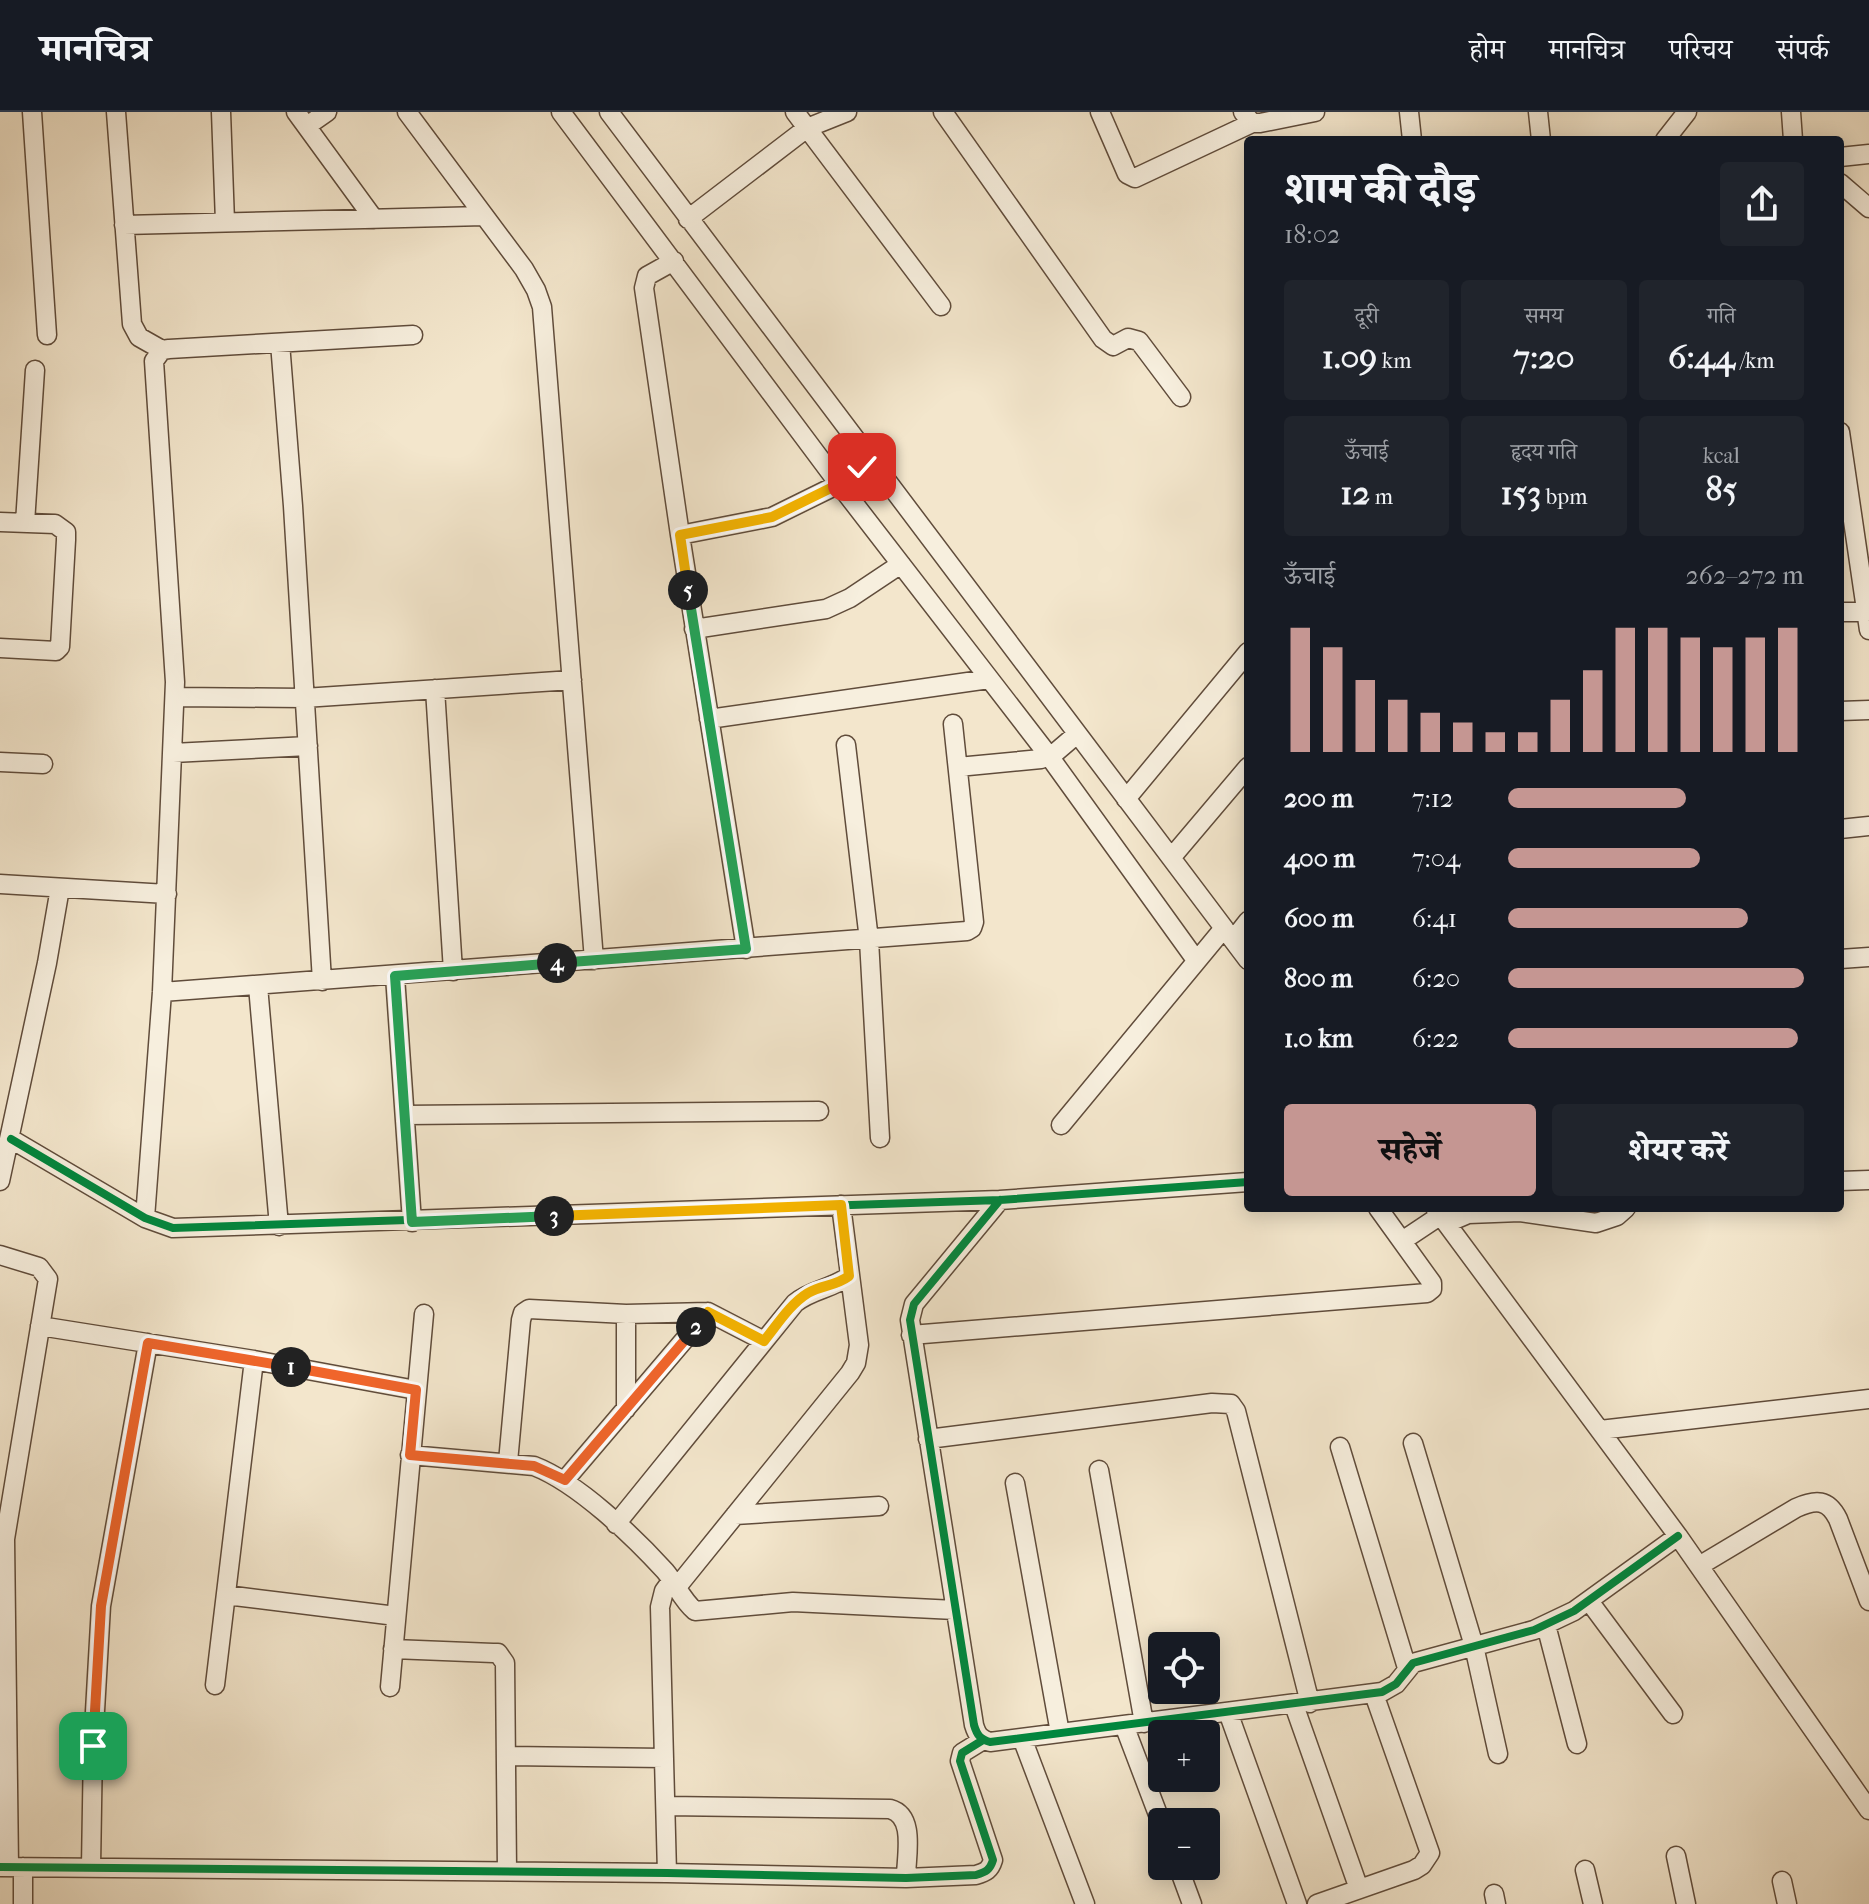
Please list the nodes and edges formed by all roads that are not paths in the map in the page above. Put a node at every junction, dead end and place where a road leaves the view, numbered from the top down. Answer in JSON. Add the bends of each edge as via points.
{"nodes":[{"id":1,"x":32,"y":112,"type":"edge"},
{"id":2,"x":116,"y":112,"type":"edge"},
{"id":3,"x":221,"y":112,"type":"edge"},
{"id":4,"x":327,"y":112,"type":"edge"},
{"id":5,"x":407,"y":112,"type":"edge"},
{"id":6,"x":561,"y":112,"type":"edge"},
{"id":7,"x":609,"y":112,"type":"edge"},
{"id":8,"x":795,"y":112,"type":"edge"},
{"id":9,"x":847,"y":112,"type":"edge"},
{"id":10,"x":943,"y":112,"type":"edge"},
{"id":11,"x":1100,"y":112,"type":"edge"},
{"id":12,"x":1315,"y":112,"type":"edge"},
{"id":13,"x":1409,"y":112,"type":"edge"},
{"id":14,"x":1538,"y":112,"type":"edge"},
{"id":15,"x":1687,"y":112,"type":"edge"},
{"id":16,"x":1791,"y":112,"type":"edge"},
{"id":17,"x":1247,"y":118,"type":"edge"},
{"id":18,"x":302,"y":119,"type":"edge"},
{"id":19,"x":807,"y":128,"type":"junction"},
{"id":20,"x":1412,"y":136,"type":"edge"},
{"id":21,"x":1541,"y":136,"type":"edge"},
{"id":22,"x":1668,"y":136,"type":"edge"},
{"id":23,"x":1793,"y":136,"type":"edge"},
{"id":24,"x":1869,"y":153,"type":"edge"},
{"id":25,"x":1844,"y":156,"type":"edge"},
{"id":26,"x":1844,"y":186,"type":"edge"},
{"id":27,"x":1869,"y":208,"type":"edge"},
{"id":28,"x":484,"y":216,"type":"junction"},
{"id":29,"x":374,"y":219,"type":"junction"},
{"id":30,"x":688,"y":219,"type":"junction"},
{"id":31,"x":225,"y":222,"type":"junction"},
{"id":32,"x":124,"y":225,"type":"junction"},
{"id":33,"x":674,"y":261,"type":"junction"},
{"id":34,"x":941,"y":306,"type":"dead end"},
{"id":35,"x":47,"y":335,"type":"dead end"},
{"id":36,"x":413,"y":335,"type":"dead end"},
{"id":37,"x":280,"y":343,"type":"junction"},
{"id":38,"x":162,"y":350,"type":"junction"},
{"id":39,"x":35,"y":370,"type":"dead end"},
{"id":40,"x":1181,"y":397,"type":"dead end"},
{"id":41,"x":1844,"y":461,"type":"edge"},
{"id":42,"x":855,"y":472,"type":"junction"},
{"id":43,"x":0,"y":522,"type":"edge"},
{"id":44,"x":25,"y":523,"type":"junction"},
{"id":45,"x":680,"y":535,"type":"junction"},
{"id":46,"x":901,"y":564,"type":"junction"},
{"id":47,"x":1867,"y":590,"type":"edge"},
{"id":48,"x":1844,"y":613,"type":"edge"},
{"id":49,"x":1868,"y":621,"type":"edge"},
{"id":50,"x":694,"y":629,"type":"junction"},
{"id":51,"x":0,"y":648,"type":"edge"},
{"id":52,"x":1244,"y":657,"type":"edge"},
{"id":53,"x":989,"y":679,"type":"junction"},
{"id":54,"x":572,"y":680,"type":"junction"},
{"id":55,"x":435,"y":689,"type":"junction"},
{"id":56,"x":175,"y":697,"type":"junction"},
{"id":57,"x":304,"y":698,"type":"junction"},
{"id":58,"x":1869,"y":710,"type":"edge"},
{"id":59,"x":1844,"y":711,"type":"edge"},
{"id":60,"x":709,"y":719,"type":"junction"},
{"id":61,"x":953,"y":724,"type":"dead end"},
{"id":62,"x":846,"y":745,"type":"dead end"},
{"id":63,"x":308,"y":746,"type":"junction"},
{"id":64,"x":1063,"y":746,"type":"junction"},
{"id":65,"x":173,"y":753,"type":"junction"},
{"id":66,"x":0,"y":762,"type":"edge"},
{"id":67,"x":43,"y":764,"type":"dead end"},
{"id":68,"x":958,"y":767,"type":"junction"},
{"id":69,"x":1244,"y":772,"type":"edge"},
{"id":70,"x":1126,"y":799,"type":"junction"},
{"id":71,"x":1869,"y":826,"type":"edge"},
{"id":72,"x":1844,"y":829,"type":"edge"},
{"id":73,"x":1171,"y":858,"type":"junction"},
{"id":74,"x":0,"y":884,"type":"edge"},
{"id":75,"x":60,"y":888,"type":"junction"},
{"id":76,"x":167,"y":894,"type":"junction"},
{"id":77,"x":1244,"y":924,"type":"edge"},
{"id":78,"x":869,"y":940,"type":"junction"},
{"id":79,"x":1215,"y":942,"type":"junction"},
{"id":80,"x":746,"y":949,"type":"junction"},
{"id":81,"x":1869,"y":957,"type":"edge"},
{"id":82,"x":1244,"y":958,"type":"edge"},
{"id":83,"x":1844,"y":959,"type":"edge"},
{"id":84,"x":594,"y":960,"type":"junction"},
{"id":85,"x":453,"y":971,"type":"junction"},
{"id":86,"x":395,"y":976,"type":"junction"},
{"id":87,"x":322,"y":981,"type":"junction"},
{"id":88,"x":258,"y":986,"type":"junction"},
{"id":89,"x":162,"y":992,"type":"junction"},
{"id":90,"x":819,"y":1111,"type":"dead end"},
{"id":91,"x":405,"y":1115,"type":"junction"},
{"id":92,"x":1061,"y":1125,"type":"dead end"},
{"id":93,"x":880,"y":1138,"type":"dead end"},
{"id":94,"x":11,"y":1139,"type":"junction"},
{"id":95,"x":1869,"y":1180,"type":"edge"},
{"id":96,"x":0,"y":1181,"type":"edge"},
{"id":97,"x":1844,"y":1181,"type":"edge"},
{"id":98,"x":1244,"y":1182,"type":"edge"},
{"id":99,"x":1000,"y":1200,"type":"junction"},
{"id":100,"x":841,"y":1205,"type":"junction"},
{"id":101,"x":1382,"y":1212,"type":"edge"},
{"id":102,"x":1520,"y":1212,"type":"edge"},
{"id":103,"x":1520,"y":1212,"type":"edge"},
{"id":104,"x":1622,"y":1212,"type":"edge"},
{"id":105,"x":1438,"y":1217,"type":"edge"},
{"id":106,"x":145,"y":1218,"type":"junction"},
{"id":107,"x":412,"y":1222,"type":"junction"},
{"id":108,"x":279,"y":1226,"type":"junction"},
{"id":109,"x":1408,"y":1237,"type":"junction"},
{"id":110,"x":0,"y":1255,"type":"edge"},
{"id":111,"x":849,"y":1276,"type":"junction"},
{"id":112,"x":708,"y":1312,"type":"junction"},
{"id":113,"x":424,"y":1314,"type":"dead end"},
{"id":114,"x":626,"y":1314,"type":"junction"},
{"id":115,"x":40,"y":1326,"type":"junction"},
{"id":116,"x":911,"y":1335,"type":"junction"},
{"id":117,"x":764,"y":1341,"type":"junction"},
{"id":118,"x":148,"y":1343,"type":"junction"},
{"id":119,"x":254,"y":1360,"type":"junction"},
{"id":120,"x":416,"y":1390,"type":"junction"},
{"id":121,"x":1869,"y":1399,"type":"edge"},
{"id":122,"x":626,"y":1409,"type":"junction"},
{"id":123,"x":1600,"y":1430,"type":"junction"},
{"id":124,"x":928,"y":1439,"type":"junction"},
{"id":125,"x":1413,"y":1443,"type":"dead end"},
{"id":126,"x":1340,"y":1447,"type":"dead end"},
{"id":127,"x":410,"y":1455,"type":"junction"},
{"id":128,"x":508,"y":1462,"type":"junction"},
{"id":129,"x":1099,"y":1470,"type":"dead end"},
{"id":130,"x":565,"y":1480,"type":"junction"},
{"id":131,"x":1015,"y":1483,"type":"dead end"},
{"id":132,"x":879,"y":1506,"type":"dead end"},
{"id":133,"x":735,"y":1515,"type":"junction"},
{"id":134,"x":616,"y":1524,"type":"junction"},
{"id":135,"x":1674,"y":1539,"type":"junction"},
{"id":136,"x":1699,"y":1566,"type":"junction"},
{"id":137,"x":674,"y":1584,"type":"junction"},
{"id":138,"x":226,"y":1595,"type":"junction"},
{"id":139,"x":1589,"y":1601,"type":"junction"},
{"id":140,"x":1869,"y":1601,"type":"edge"},
{"id":141,"x":955,"y":1610,"type":"junction"},
{"id":142,"x":396,"y":1616,"type":"junction"},
{"id":143,"x":3,"y":1623,"type":"edge"},
{"id":144,"x":1546,"y":1625,"type":"junction"},
{"id":145,"x":1474,"y":1646,"type":"junction"},
{"id":146,"x":393,"y":1649,"type":"junction"},
{"id":147,"x":1407,"y":1668,"type":"junction"},
{"id":148,"x":215,"y":1685,"type":"dead end"},
{"id":149,"x":390,"y":1687,"type":"dead end"},
{"id":150,"x":1374,"y":1694,"type":"junction"},
{"id":151,"x":1302,"y":1704,"type":"junction"},
{"id":152,"x":1228,"y":1712,"type":"junction"},
{"id":153,"x":1673,"y":1714,"type":"dead end"},
{"id":154,"x":1144,"y":1723,"type":"junction"},
{"id":155,"x":1124,"y":1725,"type":"junction"},
{"id":156,"x":1060,"y":1733,"type":"junction"},
{"id":157,"x":1022,"y":1738,"type":"junction"},
{"id":158,"x":983,"y":1740,"type":"junction"},
{"id":159,"x":1577,"y":1744,"type":"dead end"},
{"id":160,"x":1498,"y":1754,"type":"dead end"},
{"id":161,"x":506,"y":1756,"type":"junction"},
{"id":162,"x":664,"y":1758,"type":"junction"},
{"id":163,"x":666,"y":1806,"type":"junction"},
{"id":164,"x":1156,"y":1808,"type":"edge"},
{"id":165,"x":1869,"y":1810,"type":"edge"},
{"id":166,"x":1676,"y":1856,"type":"dead end"},
{"id":167,"x":10,"y":1867,"type":"edge"},
{"id":168,"x":91,"y":1867,"type":"junction"},
{"id":169,"x":1585,"y":1870,"type":"dead end"},
{"id":170,"x":507,"y":1871,"type":"junction"},
{"id":171,"x":667,"y":1873,"type":"junction"},
{"id":172,"x":906,"y":1878,"type":"junction"},
{"id":173,"x":1183,"y":1880,"type":"edge"},
{"id":174,"x":1782,"y":1881,"type":"dead end"},
{"id":175,"x":1359,"y":1889,"type":"junction"},
{"id":176,"x":23,"y":1904,"type":"edge"},
{"id":177,"x":1085,"y":1904,"type":"edge"},
{"id":178,"x":1192,"y":1904,"type":"edge"},
{"id":179,"x":1297,"y":1904,"type":"edge"},
{"id":180,"x":1317,"y":1904,"type":"edge"},
{"id":181,"x":1593,"y":1904,"type":"edge"},
{"id":182,"x":1686,"y":1904,"type":"edge"},
{"id":183,"x":1787,"y":1904,"type":"edge"}],
"edges":[{"from":1,"to":35,"type":"street"},
{"from":2,"to":32,"type":"street"},
{"from":3,"to":31,"type":"street"},
{"from":4,"to":18,"type":"street"},
{"from":5,"to":28,"type":"street"},
{"from":6,"to":33,"type":"street"},
{"from":7,"to":30,"type":"street"},
{"from":8,"to":19,"type":"street"},
{"from":9,"to":19,"type":"street"},
{"from":10,"to":40,"type":"street","via":[[1103,339],[1113,346],[1128,338],[1139,341]]},
{"from":11,"to":17,"type":"street","via":[[1127,174],[1135,178]]},
{"from":12,"to":17,"type":"street"},
{"from":13,"to":20,"type":"street"},
{"from":14,"to":21,"type":"street"},
{"from":15,"to":22,"type":"street"},
{"from":16,"to":23,"type":"street"},
{"from":18,"to":29,"type":"street"},
{"from":19,"to":30,"type":"street"},
{"from":19,"to":34,"type":"street"},
{"from":24,"to":25,"type":"street"},
{"from":26,"to":27,"type":"street"},
{"from":28,"to":29,"type":"street"},
{"from":28,"to":54,"type":"street","via":[[524,269],[542,307]]},
{"from":29,"to":31,"type":"street"},
{"from":30,"to":42,"type":"street"},
{"from":31,"to":32,"type":"street"},
{"from":32,"to":38,"type":"street","via":[[134,332]]},
{"from":33,"to":42,"type":"street"},
{"from":33,"to":45,"type":"street","via":[[647,276],[644,288]]},
{"from":36,"to":37,"type":"street"},
{"from":37,"to":38,"type":"street"},
{"from":37,"to":57,"type":"street"},
{"from":38,"to":56,"type":"street","via":[[154,361]]},
{"from":39,"to":44,"type":"street"},
{"from":41,"to":47,"type":"street"},
{"from":42,"to":45,"type":"street","via":[[772,517]]},
{"from":42,"to":46,"type":"street"},
{"from":42,"to":64,"type":"street"},
{"from":43,"to":44,"type":"street"},
{"from":44,"to":51,"type":"street","via":[[55,524],[66,532],[60,647],[48,652]]},
{"from":45,"to":50,"type":"street"},
{"from":46,"to":50,"type":"street","via":[[826,609]]},
{"from":46,"to":53,"type":"street"},
{"from":47,"to":49,"type":"street"},
{"from":48,"to":49,"type":"street"},
{"from":50,"to":60,"type":"street"},
{"from":52,"to":70,"type":"street"},
{"from":53,"to":60,"type":"street"},
{"from":53,"to":64,"type":"street"},
{"from":54,"to":55,"type":"street"},
{"from":54,"to":84,"type":"street"},
{"from":55,"to":57,"type":"street"},
{"from":55,"to":85,"type":"street"},
{"from":56,"to":57,"type":"street"},
{"from":56,"to":65,"type":"street"},
{"from":57,"to":63,"type":"street"},
{"from":58,"to":59,"type":"street"},
{"from":60,"to":80,"type":"street"},
{"from":61,"to":68,"type":"street"},
{"from":62,"to":78,"type":"street"},
{"from":63,"to":65,"type":"street"},
{"from":63,"to":87,"type":"street"},
{"from":64,"to":68,"type":"street","via":[[1028,761]]},
{"from":64,"to":70,"type":"street"},
{"from":64,"to":79,"type":"street"},
{"from":65,"to":76,"type":"street"},
{"from":66,"to":67,"type":"street"},
{"from":68,"to":78,"type":"street","via":[[972,928]]},
{"from":69,"to":73,"type":"street"},
{"from":70,"to":73,"type":"street"},
{"from":71,"to":72,"type":"street"},
{"from":73,"to":79,"type":"street"},
{"from":74,"to":75,"type":"street"},
{"from":75,"to":76,"type":"street"},
{"from":75,"to":94,"type":"street"},
{"from":76,"to":89,"type":"street"},
{"from":77,"to":79,"type":"street"},
{"from":78,"to":80,"type":"street"},
{"from":78,"to":93,"type":"street"},
{"from":79,"to":82,"type":"street"},
{"from":79,"to":92,"type":"street"},
{"from":80,"to":84,"type":"street"},
{"from":81,"to":83,"type":"street"},
{"from":84,"to":85,"type":"street"},
{"from":85,"to":86,"type":"street"},
{"from":86,"to":87,"type":"street"},
{"from":86,"to":91,"type":"street"},
{"from":87,"to":88,"type":"street"},
{"from":88,"to":89,"type":"street"},
{"from":88,"to":108,"type":"street"},
{"from":89,"to":106,"type":"street"},
{"from":90,"to":91,"type":"street"},
{"from":91,"to":107,"type":"street"},
{"from":94,"to":96,"type":"street"},
{"from":94,"to":106,"type":"street"},
{"from":95,"to":97,"type":"street"},
{"from":98,"to":99,"type":"street"},
{"from":99,"to":100,"type":"street"},
{"from":99,"to":116,"type":"street","via":[[914,1304]]},
{"from":100,"to":107,"type":"street"},
{"from":100,"to":111,"type":"street"},
{"from":101,"to":109,"type":"street"},
{"from":102,"to":104,"type":"street","via":[[1596,1223]]},
{"from":103,"to":105,"type":"street"},
{"from":105,"to":109,"type":"street"},
{"from":105,"to":123,"type":"street"},
{"from":106,"to":108,"type":"street","via":[[173,1228]]},
{"from":107,"to":108,"type":"street"},
{"from":109,"to":116,"type":"street","via":[[1432,1283],[1427,1293]]},
{"from":110,"to":115,"type":"street","via":[[44,1272]]},
{"from":111,"to":117,"type":"street","via":[[804,1296]]},
{"from":111,"to":133,"type":"street","via":[[859,1345],[856,1363]]},
{"from":112,"to":114,"type":"street"},
{"from":112,"to":117,"type":"street"},
{"from":112,"to":122,"type":"street"},
{"from":113,"to":120,"type":"street"},
{"from":114,"to":122,"type":"street"},
{"from":114,"to":128,"type":"street","via":[[539,1307],[523,1313]]},
{"from":115,"to":118,"type":"street"},
{"from":115,"to":143,"type":"street","via":[[6,1531]]},
{"from":116,"to":124,"type":"street"},
{"from":117,"to":134,"type":"street"},
{"from":118,"to":119,"type":"street"},
{"from":118,"to":168,"type":"street","via":[[101,1606]]},
{"from":119,"to":120,"type":"street"},
{"from":119,"to":138,"type":"street"},
{"from":120,"to":127,"type":"street"},
{"from":121,"to":123,"type":"street"},
{"from":122,"to":130,"type":"street"},
{"from":123,"to":135,"type":"street"},
{"from":124,"to":141,"type":"street"},
{"from":124,"to":151,"type":"street","via":[[1231,1404]]},
{"from":125,"to":145,"type":"street"},
{"from":126,"to":147,"type":"street"},
{"from":127,"to":128,"type":"street"},
{"from":127,"to":142,"type":"street"},
{"from":128,"to":130,"type":"street","via":[[534,1466]]},
{"from":129,"to":154,"type":"street"},
{"from":130,"to":134,"type":"street"},
{"from":131,"to":156,"type":"street"},
{"from":132,"to":133,"type":"street"},
{"from":133,"to":137,"type":"street"},
{"from":134,"to":137,"type":"street"},
{"from":135,"to":136,"type":"street"},
{"from":135,"to":139,"type":"street"},
{"from":136,"to":140,"type":"street","via":[[1796,1508],[1821,1502],[1832,1507],[1838,1519]]},
{"from":136,"to":165,"type":"street"},
{"from":137,"to":141,"type":"street","via":[[689,1606],[702,1612],[793,1602]]},
{"from":137,"to":162,"type":"street","via":[[664,1591],[660,1607]]},
{"from":138,"to":142,"type":"street"},
{"from":138,"to":148,"type":"street"},
{"from":139,"to":144,"type":"street"},
{"from":139,"to":153,"type":"street"},
{"from":141,"to":158,"type":"street","via":[[974,1725]]},
{"from":142,"to":146,"type":"street"},
{"from":143,"to":167,"type":"street"},
{"from":144,"to":145,"type":"street"},
{"from":144,"to":159,"type":"street"},
{"from":145,"to":147,"type":"street","via":[[1421,1659]]},
{"from":145,"to":160,"type":"street"},
{"from":146,"to":149,"type":"street"},
{"from":146,"to":161,"type":"street","via":[[498,1653],[505,1663]]},
{"from":147,"to":150,"type":"street","via":[[1390,1689]]},
{"from":150,"to":151,"type":"street"},
{"from":150,"to":175,"type":"street","via":[[1430,1853],[1414,1870]]},
{"from":151,"to":152,"type":"street"},
{"from":151,"to":175,"type":"street"},
{"from":152,"to":154,"type":"street"},
{"from":152,"to":179,"type":"street"},
{"from":154,"to":155,"type":"street"},
{"from":155,"to":156,"type":"street"},
{"from":155,"to":164,"type":"street"},
{"from":156,"to":157,"type":"street"},
{"from":157,"to":158,"type":"street"},
{"from":157,"to":177,"type":"street"},
{"from":158,"to":172,"type":"street","via":[[962,1753],[960,1761],[992,1853],[991,1867],[976,1875]]},
{"from":161,"to":162,"type":"street"},
{"from":161,"to":170,"type":"street"},
{"from":162,"to":163,"type":"street"},
{"from":163,"to":171,"type":"street"},
{"from":163,"to":172,"type":"street","via":[[898,1811],[906,1824]]},
{"from":166,"to":182,"type":"street"},
{"from":167,"to":168,"type":"street"},
{"from":167,"to":176,"type":"street"},
{"from":168,"to":170,"type":"street"},
{"from":169,"to":181,"type":"street"},
{"from":170,"to":171,"type":"street"},
{"from":171,"to":172,"type":"street"},
{"from":173,"to":178,"type":"street"},
{"from":174,"to":183,"type":"street"},
{"from":175,"to":180,"type":"street"}]}
